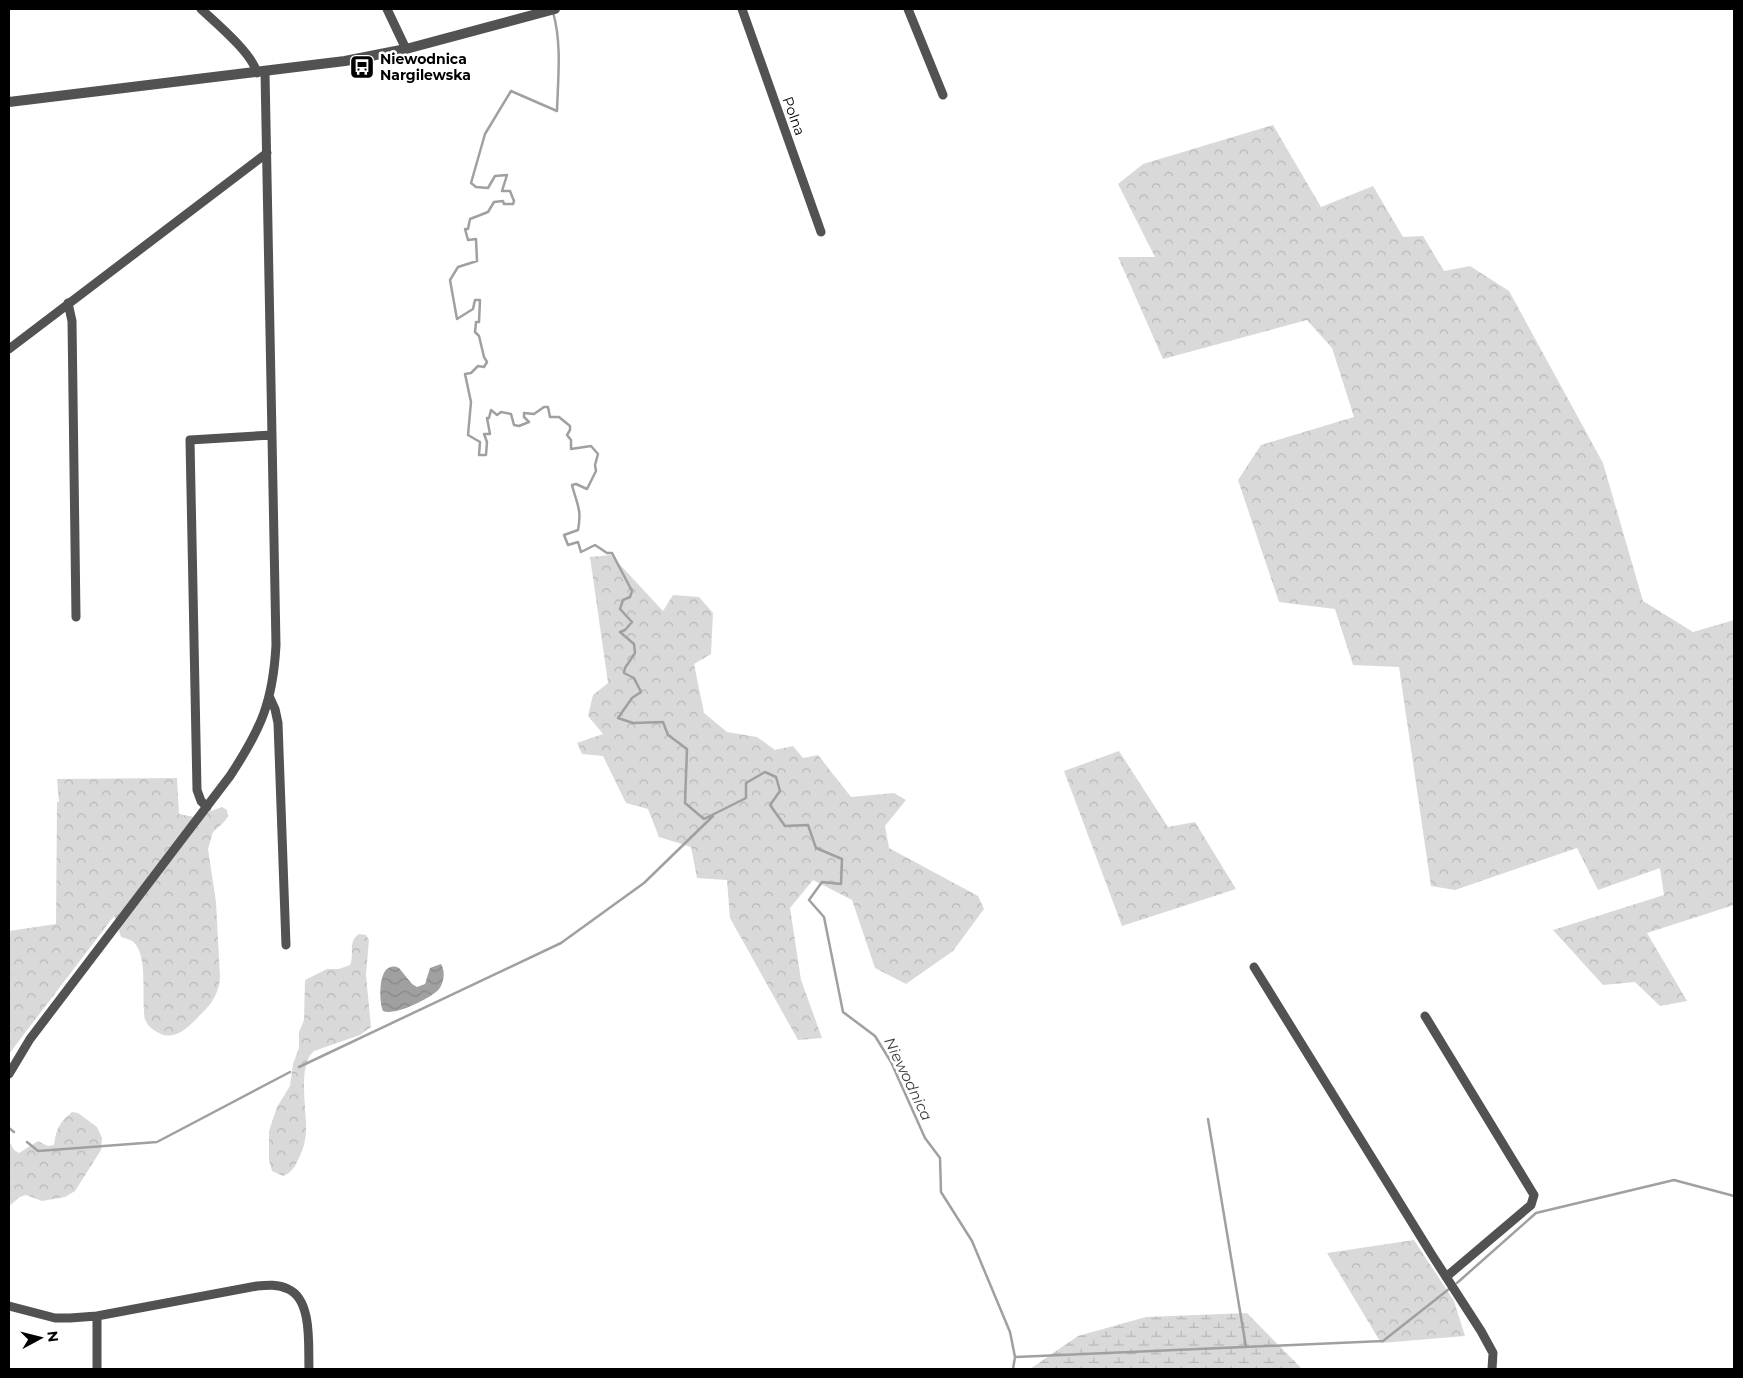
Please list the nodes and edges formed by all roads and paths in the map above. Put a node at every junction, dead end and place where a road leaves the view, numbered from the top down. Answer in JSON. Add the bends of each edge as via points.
{"nodes":[{"id":1,"x":202,"y":9,"type":"edge"},
{"id":2,"x":387,"y":9,"type":"edge"},
{"id":3,"x":555,"y":9,"type":"edge"},
{"id":4,"x":742,"y":9,"type":"edge"},
{"id":5,"x":908,"y":9,"type":"edge"},
{"id":6,"x":406,"y":49,"type":"junction"},
{"id":7,"x":261,"y":72,"type":"junction"},
{"id":8,"x":943,"y":96,"type":"dead end"},
{"id":9,"x":9,"y":102,"type":"edge"},
{"id":10,"x":267,"y":153,"type":"junction"},
{"id":11,"x":821,"y":232,"type":"dead end"},
{"id":12,"x":68,"y":303,"type":"junction"},
{"id":13,"x":9,"y":349,"type":"edge"},
{"id":14,"x":272,"y":435,"type":"junction"},
{"id":15,"x":76,"y":617,"type":"dead end"},
{"id":16,"x":270,"y":698,"type":"junction"},
{"id":17,"x":207,"y":807,"type":"junction"},
{"id":18,"x":286,"y":946,"type":"dead end"},
{"id":19,"x":1254,"y":967,"type":"dead end"},
{"id":20,"x":1425,"y":1016,"type":"dead end"},
{"id":21,"x":9,"y":1074,"type":"edge"},
{"id":22,"x":1446,"y":1277,"type":"junction"},
{"id":23,"x":9,"y":1306,"type":"edge"},
{"id":24,"x":96,"y":1316,"type":"junction"},
{"id":25,"x":97,"y":1369,"type":"edge"},
{"id":26,"x":309,"y":1369,"type":"edge"},
{"id":27,"x":1492,"y":1369,"type":"edge"}],
"edges":[{"from":1,"to":7,"type":"street"},
{"from":2,"to":6,"type":"street"},
{"from":3,"to":6,"type":"street"},
{"from":4,"to":11,"type":"street","name":"Polna"},
{"from":5,"to":8,"type":"street"},
{"from":6,"to":7,"type":"street"},
{"from":7,"to":9,"type":"street"},
{"from":7,"to":10,"type":"street"},
{"from":10,"to":12,"type":"street"},
{"from":10,"to":14,"type":"street"},
{"from":12,"to":13,"type":"street"},
{"from":12,"to":15,"type":"street","via":[[72,321]]},
{"from":14,"to":16,"type":"street","via":[[276,645]]},
{"from":14,"to":17,"type":"street","via":[[190,440],[197,790]]},
{"from":16,"to":17,"type":"street","via":[[250,745]]},
{"from":16,"to":18,"type":"street","via":[[278,723]]},
{"from":17,"to":21,"type":"street","via":[[30,1039]]},
{"from":19,"to":22,"type":"street"},
{"from":20,"to":22,"type":"street","via":[[1534,1195],[1531,1205]]},
{"from":22,"to":27,"type":"street","via":[[1493,1353]]},
{"from":23,"to":24,"type":"street","via":[[55,1318]]},
{"from":24,"to":25,"type":"street"},
{"from":24,"to":26,"type":"street","via":[[275,1285],[289,1289],[303,1306]]}]}
